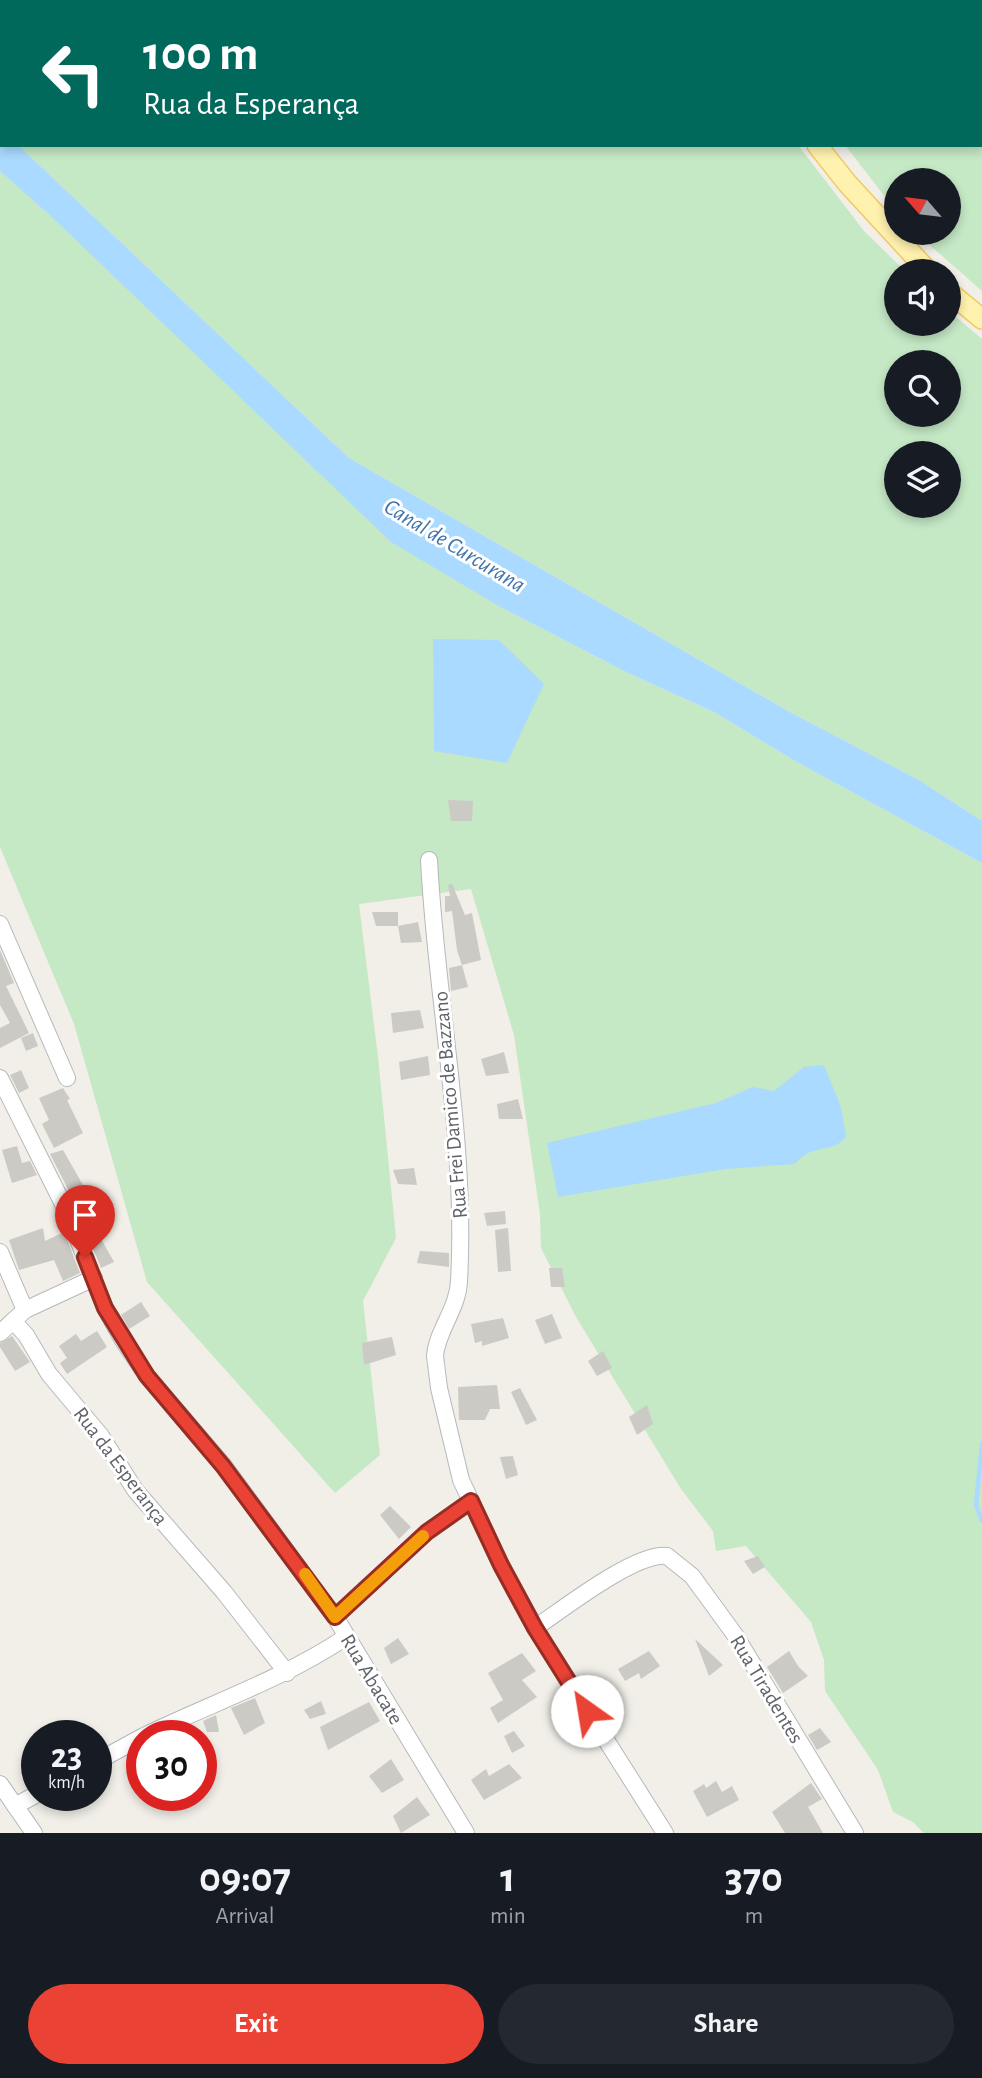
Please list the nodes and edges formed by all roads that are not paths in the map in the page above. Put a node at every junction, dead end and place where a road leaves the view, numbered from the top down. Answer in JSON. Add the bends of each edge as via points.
{"nodes":[{"id":1,"x":819,"y":147,"type":"edge"},
{"id":2,"x":917,"y":259,"type":"edge"},
{"id":3,"x":961,"y":302,"type":"edge"},
{"id":4,"x":982,"y":319,"type":"edge"},
{"id":5,"x":429,"y":860,"type":"dead end"},
{"id":6,"x":0,"y":924,"type":"edge"},
{"id":7,"x":0,"y":1078,"type":"edge"},
{"id":8,"x":67,"y":1078,"type":"dead end"},
{"id":9,"x":0,"y":1252,"type":"edge"},
{"id":10,"x":94,"y":1278,"type":"junction"},
{"id":11,"x":19,"y":1316,"type":"junction"},
{"id":12,"x":0,"y":1333,"type":"edge"},
{"id":13,"x":471,"y":1501,"type":"junction"},
{"id":14,"x":335,"y":1617,"type":"junction"},
{"id":15,"x":535,"y":1628,"type":"junction"},
{"id":16,"x":346,"y":1637,"type":"junction"},
{"id":17,"x":287,"y":1673,"type":"junction"},
{"id":18,"x":176,"y":1720,"type":"edge"},
{"id":19,"x":0,"y":1784,"type":"edge"},
{"id":20,"x":21,"y":1803,"type":"edge"},
{"id":21,"x":15,"y":1806,"type":"junction"},
{"id":22,"x":34,"y":1833,"type":"edge"},
{"id":23,"x":466,"y":1833,"type":"edge"},
{"id":24,"x":665,"y":1833,"type":"edge"},
{"id":25,"x":855,"y":1833,"type":"edge"}],
"edges":[{"from":1,"to":2,"type":"main road"},
{"from":3,"to":4,"type":"main road"},
{"from":5,"to":13,"type":"street","name":"Rua Frei Damico de Bazzano","via":[[432,928],[458,1146],[461,1225],[458,1295],[435,1346],[435,1356],[461,1480]]},
{"from":6,"to":8,"type":"street"},
{"from":7,"to":10,"type":"street","name":"Rua Abacate","via":[[68,1214]]},
{"from":9,"to":11,"type":"street","name":"Rua da Esperança"},
{"from":10,"to":11,"type":"street"},
{"from":10,"to":14,"type":"street","name":"Rua Abacate","via":[[105,1308],[147,1376],[223,1466]]},
{"from":11,"to":12,"type":"street"},
{"from":11,"to":17,"type":"street","name":"Rua da Esperança","via":[[49,1374],[101,1436],[135,1490]]},
{"from":13,"to":14,"type":"street","via":[[427,1532]]},
{"from":13,"to":15,"type":"street","name":"Rua Frei Damico de Bazzano"},
{"from":14,"to":16,"type":"street","name":"Rua Abacate"},
{"from":15,"to":24,"type":"street","name":"Rua Frei Damico de Bazzano"},
{"from":15,"to":25,"type":"street","name":"Rua Tiradentes","via":[[622,1571],[648,1557],[667,1556],[692,1577],[735,1635]]},
{"from":16,"to":17,"type":"street"},
{"from":16,"to":23,"type":"street","name":"Rua Abacate"},
{"from":17,"to":18,"type":"street"},
{"from":19,"to":21,"type":"street"},
{"from":20,"to":21,"type":"street"},
{"from":21,"to":22,"type":"street"}]}
